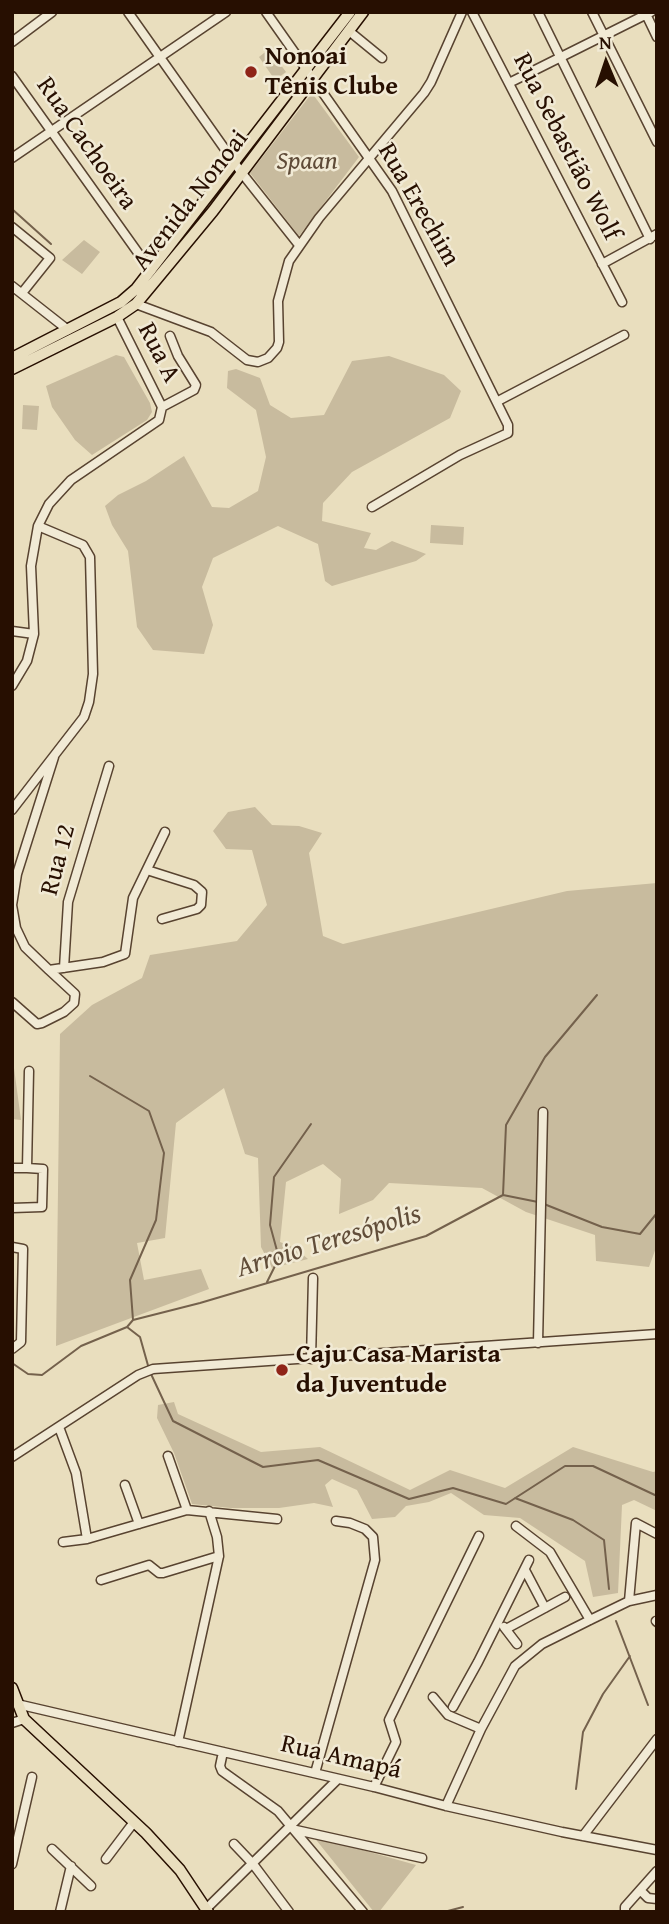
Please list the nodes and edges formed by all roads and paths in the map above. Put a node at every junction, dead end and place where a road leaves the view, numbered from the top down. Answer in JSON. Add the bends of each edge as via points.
{"nodes":[{"id":1,"x":52,"y":12,"type":"edge"},
{"id":2,"x":128,"y":12,"type":"edge"},
{"id":3,"x":226,"y":12,"type":"edge"},
{"id":4,"x":266,"y":12,"type":"edge"},
{"id":5,"x":351,"y":12,"type":"edge"},
{"id":6,"x":363,"y":12,"type":"edge"},
{"id":7,"x":472,"y":12,"type":"edge"},
{"id":8,"x":538,"y":12,"type":"edge"},
{"id":9,"x":592,"y":12,"type":"edge"},
{"id":10,"x":460,"y":13,"type":"edge"},
{"id":11,"x":647,"y":13,"type":"edge"},
{"id":12,"x":349,"y":31,"type":"junction"},
{"id":13,"x":604,"y":36,"type":"junction"},
{"id":14,"x":657,"y":37,"type":"edge"},
{"id":15,"x":12,"y":42,"type":"edge"},
{"id":16,"x":159,"y":57,"type":"junction"},
{"id":17,"x":382,"y":58,"type":"dead end"},
{"id":18,"x":559,"y":59,"type":"junction"},
{"id":19,"x":308,"y":75,"type":"junction"},
{"id":20,"x":12,"y":76,"type":"edge"},
{"id":21,"x":509,"y":83,"type":"junction"},
{"id":22,"x":52,"y":133,"type":"junction"},
{"id":23,"x":657,"y":142,"type":"edge"},
{"id":24,"x":368,"y":157,"type":"junction"},
{"id":25,"x":12,"y":158,"type":"edge"},
{"id":26,"x":238,"y":168,"type":"junction"},
{"id":27,"x":12,"y":227,"type":"edge"},
{"id":28,"x":653,"y":236,"type":"edge"},
{"id":29,"x":299,"y":245,"type":"junction"},
{"id":30,"x":602,"y":264,"type":"junction"},
{"id":31,"x":151,"y":271,"type":"junction"},
{"id":32,"x":12,"y":286,"type":"edge"},
{"id":33,"x":22,"y":293,"type":"junction"},
{"id":34,"x":622,"y":302,"type":"dead end"},
{"id":35,"x":136,"y":304,"type":"junction"},
{"id":36,"x":117,"y":317,"type":"junction"},
{"id":37,"x":171,"y":318,"type":"junction"},
{"id":38,"x":68,"y":330,"type":"junction"},
{"id":39,"x":624,"y":335,"type":"dead end"},
{"id":40,"x":12,"y":358,"type":"edge"},
{"id":41,"x":12,"y":369,"type":"edge"},
{"id":42,"x":498,"y":401,"type":"junction"},
{"id":43,"x":162,"y":407,"type":"junction"},
{"id":44,"x":373,"y":507,"type":"dead end"},
{"id":45,"x":38,"y":526,"type":"junction"},
{"id":46,"x":12,"y":631,"type":"edge"},
{"id":47,"x":34,"y":634,"type":"junction"},
{"id":48,"x":12,"y":686,"type":"edge"},
{"id":49,"x":54,"y":757,"type":"junction"},
{"id":50,"x":109,"y":766,"type":"dead end"},
{"id":51,"x":12,"y":810,"type":"edge"},
{"id":52,"x":165,"y":832,"type":"dead end"},
{"id":53,"x":147,"y":870,"type":"junction"},
{"id":54,"x":162,"y":919,"type":"dead end"},
{"id":55,"x":64,"y":968,"type":"junction"},
{"id":56,"x":49,"y":970,"type":"junction"},
{"id":57,"x":12,"y":1002,"type":"edge"},
{"id":58,"x":29,"y":1071,"type":"dead end"},
{"id":59,"x":543,"y":1112,"type":"dead end"},
{"id":60,"x":12,"y":1168,"type":"edge"},
{"id":61,"x":27,"y":1168,"type":"junction"},
{"id":62,"x":12,"y":1208,"type":"edge"},
{"id":63,"x":12,"y":1247,"type":"edge"},
{"id":64,"x":313,"y":1278,"type":"dead end"},
{"id":65,"x":657,"y":1334,"type":"edge"},
{"id":66,"x":538,"y":1343,"type":"junction"},
{"id":67,"x":12,"y":1349,"type":"edge"},
{"id":68,"x":311,"y":1359,"type":"junction"},
{"id":69,"x":59,"y":1427,"type":"junction"},
{"id":70,"x":168,"y":1455,"type":"dead end"},
{"id":71,"x":12,"y":1457,"type":"edge"},
{"id":72,"x":125,"y":1485,"type":"dead end"},
{"id":73,"x":187,"y":1510,"type":"junction"},
{"id":74,"x":209,"y":1511,"type":"junction"},
{"id":75,"x":276,"y":1519,"type":"dead end"},
{"id":76,"x":336,"y":1521,"type":"dead end"},
{"id":77,"x":139,"y":1524,"type":"junction"},
{"id":78,"x":516,"y":1526,"type":"dead end"},
{"id":79,"x":657,"y":1534,"type":"edge"},
{"id":80,"x":479,"y":1536,"type":"dead end"},
{"id":81,"x":87,"y":1539,"type":"junction"},
{"id":82,"x":63,"y":1542,"type":"dead end"},
{"id":83,"x":219,"y":1556,"type":"junction"},
{"id":84,"x":529,"y":1560,"type":"dead end"},
{"id":85,"x":524,"y":1570,"type":"junction"},
{"id":86,"x":101,"y":1580,"type":"dead end"},
{"id":87,"x":657,"y":1595,"type":"edge"},
{"id":88,"x":565,"y":1597,"type":"dead end"},
{"id":89,"x":629,"y":1601,"type":"junction"},
{"id":90,"x":545,"y":1608,"type":"junction"},
{"id":91,"x":590,"y":1620,"type":"junction"},
{"id":92,"x":498,"y":1624,"type":"junction"},
{"id":93,"x":506,"y":1629,"type":"junction"},
{"id":94,"x":525,"y":1657,"type":"junction"},
{"id":95,"x":12,"y":1688,"type":"edge"},
{"id":96,"x":433,"y":1697,"type":"dead end"},
{"id":97,"x":17,"y":1704,"type":"junction"},
{"id":98,"x":453,"y":1707,"type":"dead end"},
{"id":99,"x":24,"y":1718,"type":"junction"},
{"id":100,"x":12,"y":1723,"type":"edge"},
{"id":101,"x":481,"y":1729,"type":"junction"},
{"id":102,"x":657,"y":1739,"type":"edge"},
{"id":103,"x":178,"y":1742,"type":"junction"},
{"id":104,"x":223,"y":1752,"type":"junction"},
{"id":105,"x":315,"y":1773,"type":"junction"},
{"id":106,"x":33,"y":1777,"type":"dead end"},
{"id":107,"x":338,"y":1779,"type":"junction"},
{"id":108,"x":374,"y":1787,"type":"junction"},
{"id":109,"x":446,"y":1806,"type":"junction"},
{"id":110,"x":134,"y":1822,"type":"junction"},
{"id":111,"x":294,"y":1828,"type":"junction"},
{"id":112,"x":583,"y":1836,"type":"junction"},
{"id":113,"x":234,"y":1844,"type":"dead end"},
{"id":114,"x":52,"y":1849,"type":"dead end"},
{"id":115,"x":657,"y":1850,"type":"edge"},
{"id":116,"x":422,"y":1858,"type":"dead end"},
{"id":117,"x":106,"y":1859,"type":"dead end"},
{"id":118,"x":12,"y":1864,"type":"edge"},
{"id":119,"x":253,"y":1864,"type":"junction"},
{"id":120,"x":71,"y":1866,"type":"junction"},
{"id":121,"x":657,"y":1871,"type":"edge"},
{"id":122,"x":91,"y":1886,"type":"dead end"},
{"id":123,"x":640,"y":1890,"type":"junction"},
{"id":124,"x":657,"y":1899,"type":"edge"},
{"id":125,"x":207,"y":1910,"type":"edge"},
{"id":126,"x":60,"y":1912,"type":"edge"},
{"id":127,"x":289,"y":1912,"type":"edge"},
{"id":128,"x":363,"y":1912,"type":"edge"},
{"id":129,"x":625,"y":1912,"type":"edge"}],
"edges":[{"from":1,"to":15,"type":"street"},
{"from":2,"to":16,"type":"street"},
{"from":3,"to":16,"type":"street"},
{"from":4,"to":19,"type":"street","name":"Rua Erechim"},
{"from":5,"to":19,"type":"main road","name":"Avenida Nonoai"},
{"from":6,"to":12,"type":"main road","name":"Avenida Nonoai"},
{"from":7,"to":21,"type":"street","name":"Rua Sebastião Wolf"},
{"from":8,"to":18,"type":"street"},
{"from":9,"to":13,"type":"street"},
{"from":10,"to":24,"type":"street","via":[[424,93]]},
{"from":11,"to":13,"type":"street"},
{"from":11,"to":14,"type":"street"},
{"from":12,"to":17,"type":"street"},
{"from":12,"to":19,"type":"main road","name":"Avenida Nonoai"},
{"from":13,"to":18,"type":"street"},
{"from":13,"to":23,"type":"street"},
{"from":16,"to":22,"type":"street"},
{"from":16,"to":26,"type":"street"},
{"from":18,"to":21,"type":"street"},
{"from":18,"to":28,"type":"street"},
{"from":19,"to":24,"type":"street","name":"Rua Erechim"},
{"from":19,"to":26,"type":"main road","name":"Avenida Nonoai"},
{"from":20,"to":22,"type":"street","name":"Rua Cachoeira"},
{"from":21,"to":30,"type":"street","name":"Rua Sebastião Wolf"},
{"from":22,"to":25,"type":"street"},
{"from":22,"to":31,"type":"street","name":"Rua Cachoeira"},
{"from":24,"to":29,"type":"street"},
{"from":24,"to":42,"type":"street","name":"Rua Erechim","via":[[392,191]]},
{"from":26,"to":29,"type":"street"},
{"from":26,"to":31,"type":"main road","name":"Avenida Nonoai"},
{"from":26,"to":35,"type":"main road","name":"Avenida Nonoai"},
{"from":27,"to":33,"type":"street","via":[[50,258]]},
{"from":28,"to":30,"type":"street"},
{"from":29,"to":37,"type":"street","via":[[283,277],[278,301],[279,342],[268,358],[247,360],[217,334]]},
{"from":30,"to":34,"type":"street","name":"Rua Sebastião Wolf"},
{"from":31,"to":38,"type":"main road","name":"Avenida Nonoai","via":[[121,302]]},
{"from":32,"to":33,"type":"street"},
{"from":33,"to":38,"type":"street"},
{"from":35,"to":36,"type":"main road","name":"Avenida Nonoai"},
{"from":35,"to":37,"type":"street"},
{"from":36,"to":41,"type":"main road","name":"Avenida Nonoai"},
{"from":36,"to":43,"type":"street","name":"Rua A"},
{"from":37,"to":43,"type":"street","via":[[169,335],[196,385]]},
{"from":38,"to":40,"type":"main road","name":"Avenida Nonoai"},
{"from":39,"to":42,"type":"street"},
{"from":42,"to":44,"type":"street","name":"Rua Erechim","via":[[508,433],[460,455]]},
{"from":43,"to":45,"type":"street","via":[[159,420],[71,480],[49,504]]},
{"from":45,"to":47,"type":"street","via":[[31,566]]},
{"from":45,"to":49,"type":"street","via":[[83,545],[90,556],[93,674],[89,702]]},
{"from":46,"to":47,"type":"street"},
{"from":47,"to":48,"type":"street","via":[[27,661]]},
{"from":49,"to":51,"type":"street"},
{"from":49,"to":56,"type":"street","via":[[12,905],[25,947]]},
{"from":50,"to":55,"type":"street","name":"Rua 12","via":[[68,902]]},
{"from":52,"to":53,"type":"street"},
{"from":53,"to":54,"type":"street","via":[[194,885],[202,892],[197,909]]},
{"from":53,"to":55,"type":"street","via":[[133,898],[125,954]]},
{"from":55,"to":56,"type":"street"},
{"from":56,"to":57,"type":"street","via":[[75,994],[74,1003],[64,1012],[37,1024]]},
{"from":58,"to":61,"type":"street"},
{"from":59,"to":66,"type":"street"},
{"from":60,"to":61,"type":"street"},
{"from":61,"to":62,"type":"street","via":[[43,1170],[42,1207]]},
{"from":63,"to":67,"type":"street","via":[[23,1249],[21,1342]]},
{"from":64,"to":68,"type":"street"},
{"from":65,"to":66,"type":"street"},
{"from":66,"to":68,"type":"street"},
{"from":68,"to":69,"type":"street","via":[[153,1369]]},
{"from":69,"to":71,"type":"street"},
{"from":69,"to":81,"type":"street","via":[[76,1473]]},
{"from":70,"to":73,"type":"street"},
{"from":72,"to":77,"type":"street"},
{"from":73,"to":74,"type":"street"},
{"from":73,"to":77,"type":"street"},
{"from":74,"to":75,"type":"street"},
{"from":74,"to":83,"type":"street"},
{"from":76,"to":105,"type":"street","via":[[365,1529],[373,1537],[375,1560]]},
{"from":77,"to":81,"type":"street"},
{"from":78,"to":91,"type":"street","via":[[550,1552]]},
{"from":79,"to":89,"type":"street","via":[[636,1523]]},
{"from":80,"to":108,"type":"street","via":[[389,1720],[396,1742]]},
{"from":81,"to":82,"type":"street"},
{"from":83,"to":86,"type":"street","via":[[159,1573],[151,1564]]},
{"from":83,"to":103,"type":"street"},
{"from":84,"to":85,"type":"street"},
{"from":85,"to":90,"type":"street"},
{"from":85,"to":92,"type":"street"},
{"from":87,"to":89,"type":"street"},
{"from":88,"to":90,"type":"street"},
{"from":89,"to":91,"type":"street"},
{"from":90,"to":93,"type":"street"},
{"from":91,"to":94,"type":"street"},
{"from":92,"to":93,"type":"street"},
{"from":92,"to":98,"type":"street"},
{"from":93,"to":94,"type":"street"},
{"from":94,"to":101,"type":"street","via":[[515,1666]]},
{"from":95,"to":97,"type":"main road"},
{"from":96,"to":101,"type":"street","via":[[449,1715]]},
{"from":97,"to":99,"type":"main road"},
{"from":97,"to":103,"type":"street","name":"Rua Amapá"},
{"from":99,"to":100,"type":"street"},
{"from":99,"to":110,"type":"main road"},
{"from":101,"to":109,"type":"street"},
{"from":102,"to":112,"type":"street"},
{"from":103,"to":104,"type":"street","name":"Rua Amapá"},
{"from":104,"to":105,"type":"street","name":"Rua Amapá"},
{"from":104,"to":111,"type":"street","via":[[222,1770],[269,1802]]},
{"from":105,"to":107,"type":"street","name":"Rua Amapá"},
{"from":106,"to":118,"type":"street"},
{"from":107,"to":108,"type":"street","name":"Rua Amapá"},
{"from":107,"to":111,"type":"street"},
{"from":108,"to":109,"type":"street","name":"Rua Amapá"},
{"from":109,"to":112,"type":"street","name":"Rua Amapá"},
{"from":110,"to":117,"type":"street"},
{"from":110,"to":125,"type":"main road","via":[[180,1870]]},
{"from":111,"to":116,"type":"street"},
{"from":111,"to":119,"type":"street"},
{"from":111,"to":128,"type":"street"},
{"from":112,"to":115,"type":"street","name":"Rua Amapá"},
{"from":113,"to":119,"type":"street"},
{"from":114,"to":120,"type":"street"},
{"from":119,"to":125,"type":"street"},
{"from":119,"to":127,"type":"street"},
{"from":120,"to":122,"type":"street"},
{"from":120,"to":126,"type":"street"},
{"from":121,"to":123,"type":"street"},
{"from":123,"to":124,"type":"street"},
{"from":123,"to":129,"type":"street"}]}
